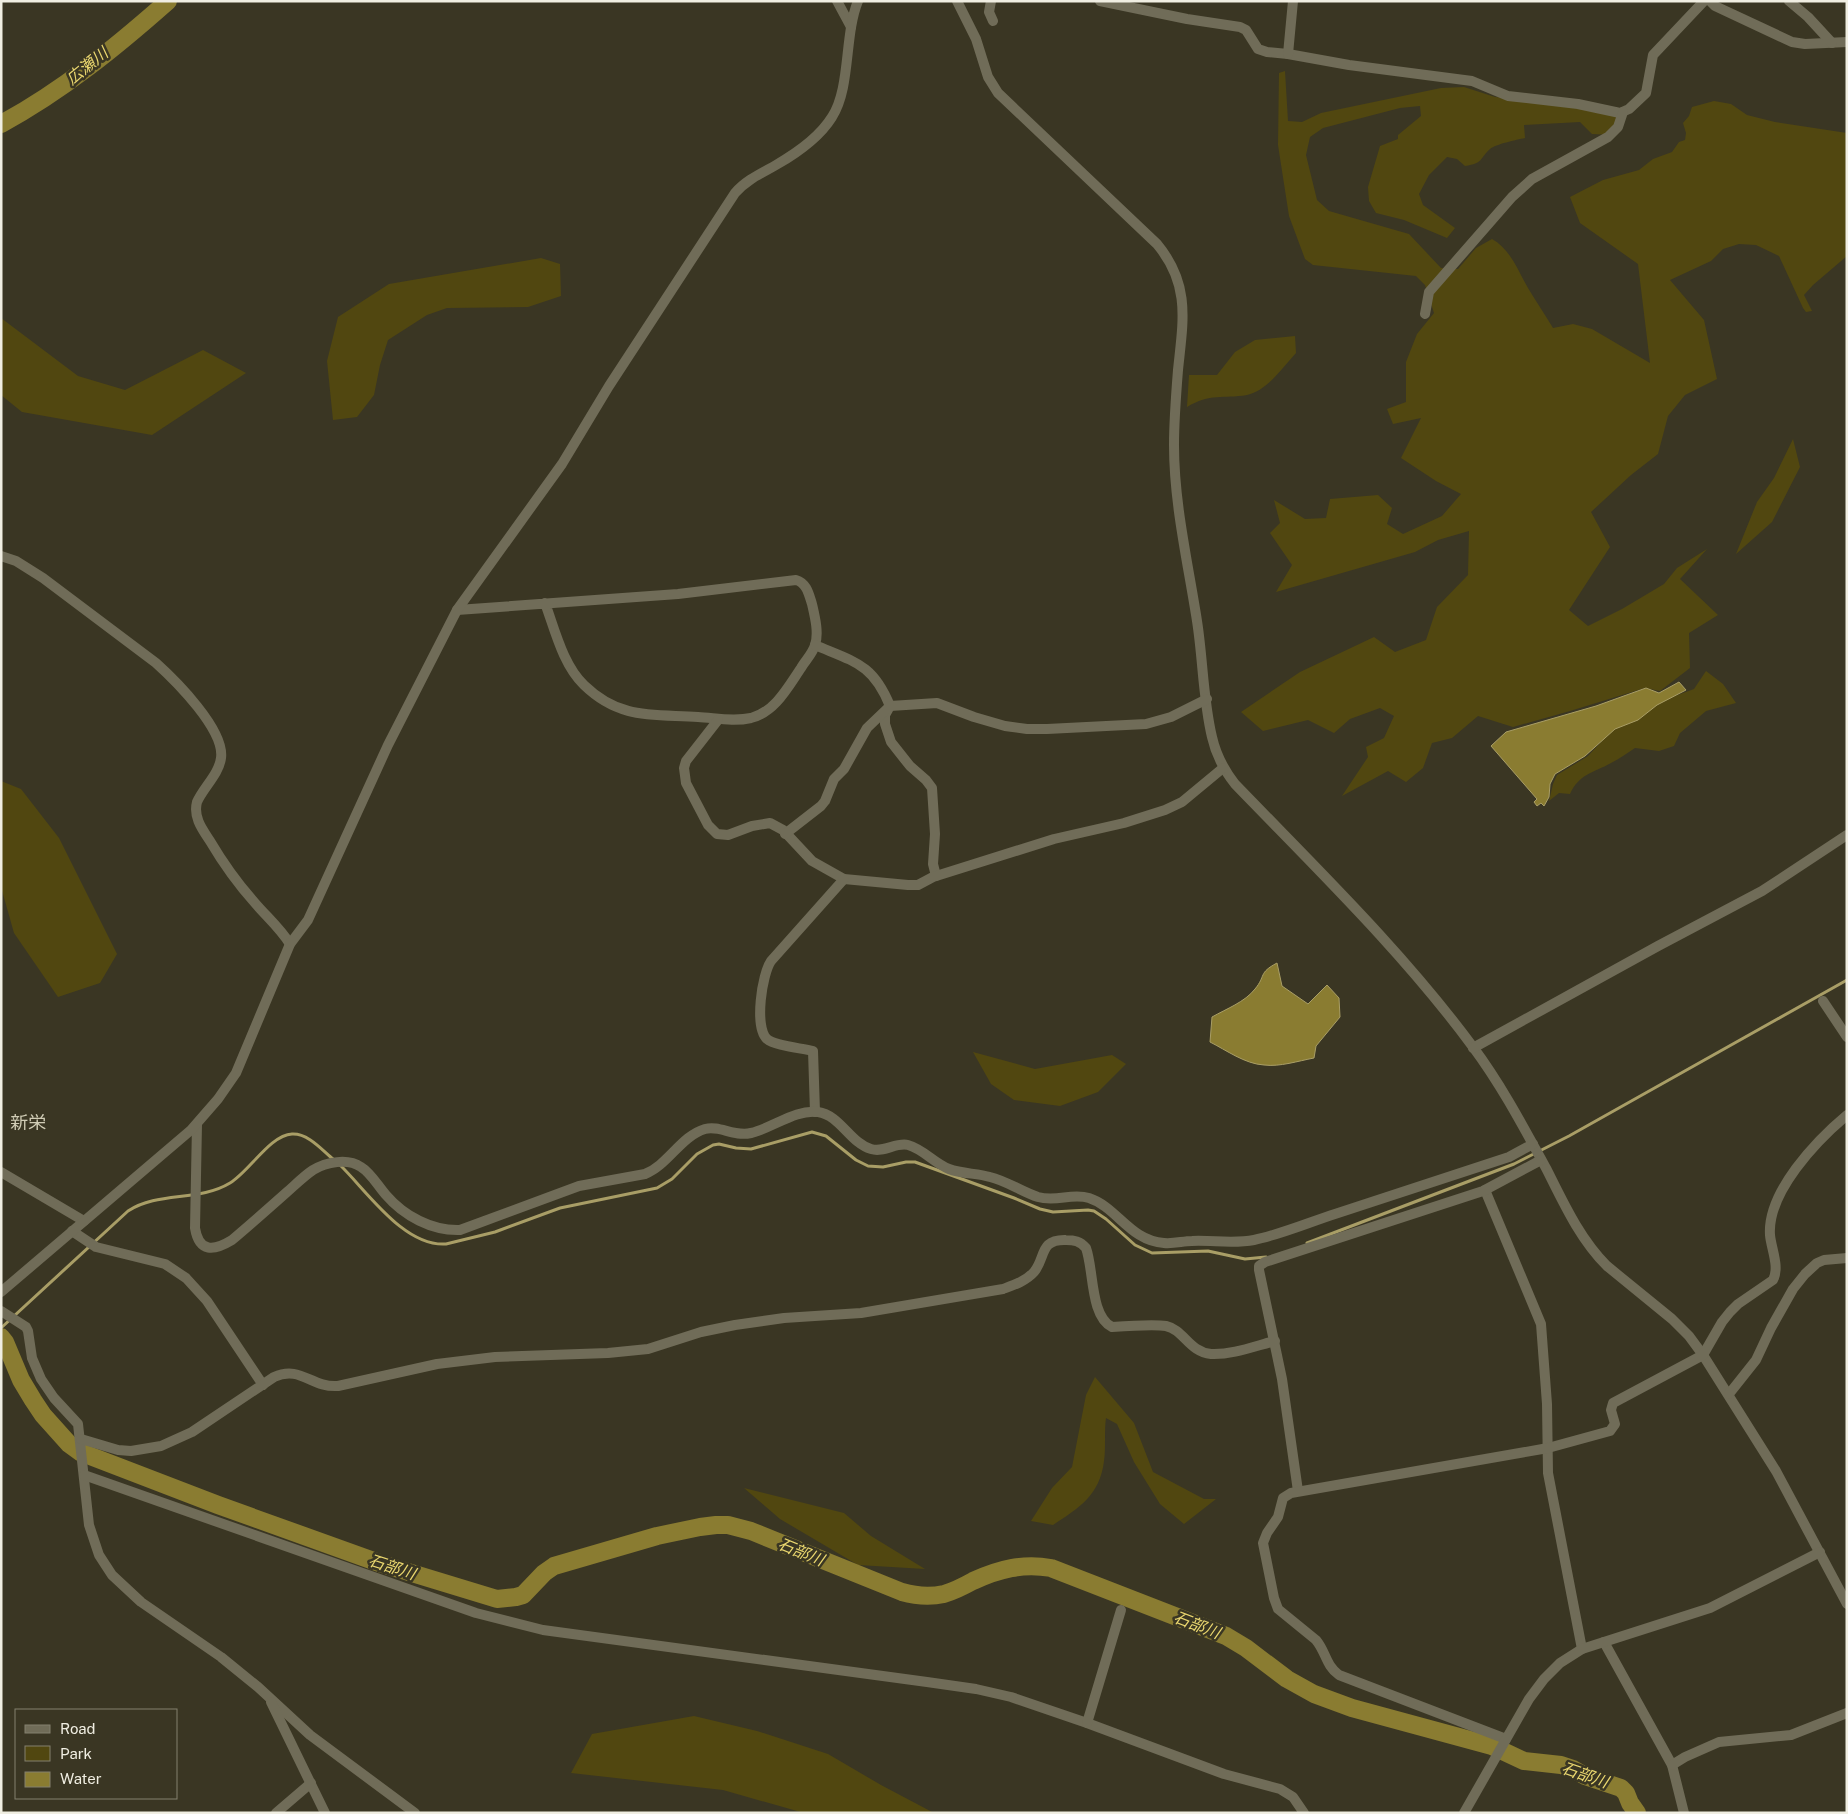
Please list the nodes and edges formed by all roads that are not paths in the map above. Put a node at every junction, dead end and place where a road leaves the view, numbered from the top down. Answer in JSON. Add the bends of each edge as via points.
{"nodes":[{"id":1,"x":837,"y":1,"type":"edge"},
{"id":2,"x":858,"y":1,"type":"edge"},
{"id":3,"x":957,"y":1,"type":"edge"},
{"id":4,"x":992,"y":1,"type":"edge"},
{"id":5,"x":1100,"y":1,"type":"edge"},
{"id":6,"x":1293,"y":1,"type":"edge"},
{"id":7,"x":1704,"y":1,"type":"edge"},
{"id":8,"x":1710,"y":1,"type":"edge"},
{"id":9,"x":1789,"y":1,"type":"edge"},
{"id":10,"x":993,"y":21,"type":"dead end"},
{"id":11,"x":851,"y":27,"type":"junction"},
{"id":12,"x":1847,"y":42,"type":"edge"},
{"id":13,"x":1832,"y":43,"type":"junction"},
{"id":14,"x":1288,"y":54,"type":"junction"},
{"id":15,"x":1623,"y":112,"type":"junction"},
{"id":16,"x":1425,"y":314,"type":"dead end"},
{"id":17,"x":1,"y":556,"type":"edge"},
{"id":18,"x":545,"y":603,"type":"junction"},
{"id":19,"x":457,"y":610,"type":"junction"},
{"id":20,"x":815,"y":645,"type":"junction"},
{"id":21,"x":1207,"y":699,"type":"junction"},
{"id":22,"x":890,"y":706,"type":"junction"},
{"id":23,"x":718,"y":720,"type":"junction"},
{"id":24,"x":1223,"y":768,"type":"junction"},
{"id":25,"x":785,"y":834,"type":"junction"},
{"id":26,"x":1847,"y":835,"type":"edge"},
{"id":27,"x":936,"y":876,"type":"junction"},
{"id":28,"x":844,"y":879,"type":"junction"},
{"id":29,"x":290,"y":944,"type":"junction"},
{"id":30,"x":1823,"y":1001,"type":"dead end"},
{"id":31,"x":1847,"y":1037,"type":"edge"},
{"id":32,"x":1473,"y":1048,"type":"junction"},
{"id":33,"x":815,"y":1112,"type":"junction"},
{"id":34,"x":1847,"y":1114,"type":"edge"},
{"id":35,"x":196,"y":1124,"type":"junction"},
{"id":36,"x":1533,"y":1144,"type":"junction"},
{"id":37,"x":1541,"y":1160,"type":"junction"},
{"id":38,"x":1,"y":1172,"type":"edge"},
{"id":39,"x":1485,"y":1190,"type":"junction"},
{"id":40,"x":84,"y":1221,"type":"junction"},
{"id":41,"x":72,"y":1231,"type":"junction"},
{"id":42,"x":1847,"y":1258,"type":"edge"},
{"id":43,"x":1,"y":1292,"type":"edge"},
{"id":44,"x":1,"y":1311,"type":"edge"},
{"id":45,"x":1275,"y":1341,"type":"junction"},
{"id":46,"x":1703,"y":1355,"type":"junction"},
{"id":47,"x":263,"y":1385,"type":"junction"},
{"id":48,"x":1728,"y":1394,"type":"junction"},
{"id":49,"x":81,"y":1439,"type":"junction"},
{"id":50,"x":1548,"y":1448,"type":"junction"},
{"id":51,"x":84,"y":1475,"type":"junction"},
{"id":52,"x":1298,"y":1492,"type":"junction"},
{"id":53,"x":1820,"y":1552,"type":"junction"},
{"id":54,"x":1847,"y":1604,"type":"edge"},
{"id":55,"x":1121,"y":1610,"type":"dead end"},
{"id":56,"x":1604,"y":1642,"type":"junction"},
{"id":57,"x":1582,"y":1649,"type":"junction"},
{"id":58,"x":269,"y":1697,"type":"junction"},
{"id":59,"x":1847,"y":1713,"type":"edge"},
{"id":60,"x":1087,"y":1723,"type":"junction"},
{"id":61,"x":1506,"y":1739,"type":"junction"},
{"id":62,"x":1672,"y":1765,"type":"junction"},
{"id":63,"x":311,"y":1783,"type":"junction"},
{"id":64,"x":276,"y":1813,"type":"edge"},
{"id":65,"x":326,"y":1813,"type":"edge"},
{"id":66,"x":415,"y":1813,"type":"edge"},
{"id":67,"x":1304,"y":1813,"type":"edge"},
{"id":68,"x":1464,"y":1813,"type":"edge"},
{"id":69,"x":1684,"y":1813,"type":"edge"}],
"edges":[{"from":1,"to":11,"type":"street"},
{"from":2,"to":11,"type":"street"},
{"from":3,"to":21,"type":"street","via":[[976,39],[988,77],[998,93],[1157,244],[1178,279],[1183,320],[1174,427],[1174,470]]},
{"from":4,"to":10,"type":"street","via":[[989,12]]},
{"from":5,"to":14,"type":"street","via":[[1240,28],[1246,30],[1261,51]]},
{"from":6,"to":14,"type":"street"},
{"from":7,"to":15,"type":"street","via":[[1653,55],[1646,93]]},
{"from":8,"to":13,"type":"street","via":[[1792,42]]},
{"from":9,"to":13,"type":"street"},
{"from":11,"to":19,"type":"street","via":[[840,99],[832,117],[806,145],[745,183],[735,193],[562,464]]},
{"from":12,"to":13,"type":"street"},
{"from":14,"to":15,"type":"street","via":[[1472,82],[1508,96]]},
{"from":15,"to":16,"type":"street","via":[[1618,127],[1608,137],[1532,180],[1512,197],[1428,292]]},
{"from":17,"to":29,"type":"street","via":[[37,574],[156,663],[202,712],[221,752],[219,766],[196,802],[199,823],[232,876],[256,906],[281,929]]},
{"from":18,"to":19,"type":"street"},
{"from":18,"to":20,"type":"street","via":[[678,594],[796,580],[808,591],[815,621]]},
{"from":18,"to":23,"type":"street","via":[[571,667],[594,693],[621,710],[645,716]]},
{"from":19,"to":29,"type":"street","via":[[388,745],[308,920]]},
{"from":20,"to":22,"type":"street","via":[[863,666],[880,684]]},
{"from":20,"to":23,"type":"street","via":[[774,704],[751,718]]},
{"from":21,"to":22,"type":"street","via":[[1171,717],[1146,724],[1047,729],[1005,726],[936,704]]},
{"from":21,"to":24,"type":"street","via":[[1212,736]]},
{"from":22,"to":25,"type":"street","via":[[867,728],[844,770],[834,779],[825,801]]},
{"from":22,"to":27,"type":"street","via":[[885,724],[892,742],[932,788]]},
{"from":23,"to":25,"type":"street","via":[[684,768],[686,783],[708,825],[722,835],[770,823]]},
{"from":24,"to":27,"type":"street","via":[[1174,807]]},
{"from":24,"to":32,"type":"street","via":[[1394,949]]},
{"from":25,"to":28,"type":"street","via":[[812,861]]},
{"from":26,"to":32,"type":"street","via":[[1762,891]]},
{"from":27,"to":28,"type":"street","via":[[918,885]]},
{"from":28,"to":33,"type":"street","via":[[771,960],[766,967],[764,982],[760,1022],[764,1034],[772,1042],[813,1050]]},
{"from":29,"to":35,"type":"street","via":[[236,1074]]},
{"from":30,"to":31,"type":"street"},
{"from":32,"to":36,"type":"street","via":[[1510,1102]]},
{"from":33,"to":35,"type":"street","via":[[748,1134],[704,1129],[654,1171],[579,1186],[460,1230],[438,1228],[413,1218],[387,1197],[361,1167],[344,1162],[328,1164],[313,1170],[232,1240],[217,1248],[204,1246],[195,1228]]},
{"from":33,"to":36,"type":"street","via":[[829,1116],[872,1150],[886,1150],[905,1144],[950,1169],[990,1176],[1038,1196],[1091,1198],[1140,1236],[1168,1244],[1255,1240],[1509,1157]]},
{"from":34,"to":46,"type":"street","via":[[1804,1157],[1774,1206],[1770,1219],[1773,1280],[1730,1312]]},
{"from":35,"to":40,"type":"street"},
{"from":36,"to":37,"type":"street"},
{"from":37,"to":39,"type":"street"},
{"from":37,"to":46,"type":"street","via":[[1576,1225],[1597,1256],[1672,1319]]},
{"from":38,"to":40,"type":"street"},
{"from":39,"to":45,"type":"street","via":[[1262,1264],[1258,1270]]},
{"from":39,"to":50,"type":"street","via":[[1541,1324]]},
{"from":40,"to":41,"type":"street"},
{"from":41,"to":43,"type":"street"},
{"from":41,"to":47,"type":"street","via":[[96,1247],[165,1264],[186,1278],[216,1313]]},
{"from":42,"to":48,"type":"street","via":[[1824,1260],[1805,1274],[1793,1289],[1756,1360]]},
{"from":44,"to":49,"type":"street","via":[[26,1327],[32,1358],[41,1380],[75,1419]]},
{"from":45,"to":47,"type":"street","via":[[1211,1354],[1195,1349],[1166,1326],[1112,1327],[1106,1324],[1097,1306],[1086,1248],[1075,1240],[1058,1240],[1046,1246],[1034,1272],[1003,1289],[861,1313],[735,1324],[648,1348],[608,1353],[495,1357],[437,1364],[330,1387],[290,1372]]},
{"from":45,"to":52,"type":"street"},
{"from":46,"to":48,"type":"street"},
{"from":46,"to":50,"type":"street","via":[[1616,1400],[1612,1406],[1615,1424],[1610,1432]]},
{"from":47,"to":49,"type":"street","via":[[192,1432],[161,1446],[118,1450]]},
{"from":48,"to":53,"type":"street","via":[[1776,1471]]},
{"from":49,"to":51,"type":"street"},
{"from":50,"to":52,"type":"street"},
{"from":50,"to":57,"type":"street","via":[[1550,1482]]},
{"from":51,"to":58,"type":"street","via":[[92,1536],[98,1555],[112,1575],[141,1602],[221,1657]]},
{"from":51,"to":60,"type":"street","via":[[476,1613],[543,1630],[976,1689]]},
{"from":52,"to":61,"type":"street","via":[[1285,1495],[1264,1543],[1278,1610],[1316,1640],[1331,1669],[1339,1675]]},
{"from":53,"to":54,"type":"street"},
{"from":53,"to":56,"type":"street","via":[[1710,1608]]},
{"from":55,"to":60,"type":"street"},
{"from":56,"to":57,"type":"street"},
{"from":56,"to":62,"type":"street"},
{"from":57,"to":61,"type":"street","via":[[1560,1663],[1544,1679]]},
{"from":58,"to":63,"type":"street"},
{"from":58,"to":66,"type":"street","via":[[310,1735]]},
{"from":59,"to":62,"type":"street","via":[[1791,1735],[1719,1742]]},
{"from":60,"to":67,"type":"street","via":[[1224,1774],[1280,1789],[1292,1797]]},
{"from":61,"to":68,"type":"street"},
{"from":62,"to":69,"type":"street"},
{"from":63,"to":64,"type":"street"},
{"from":63,"to":65,"type":"street"}]}
